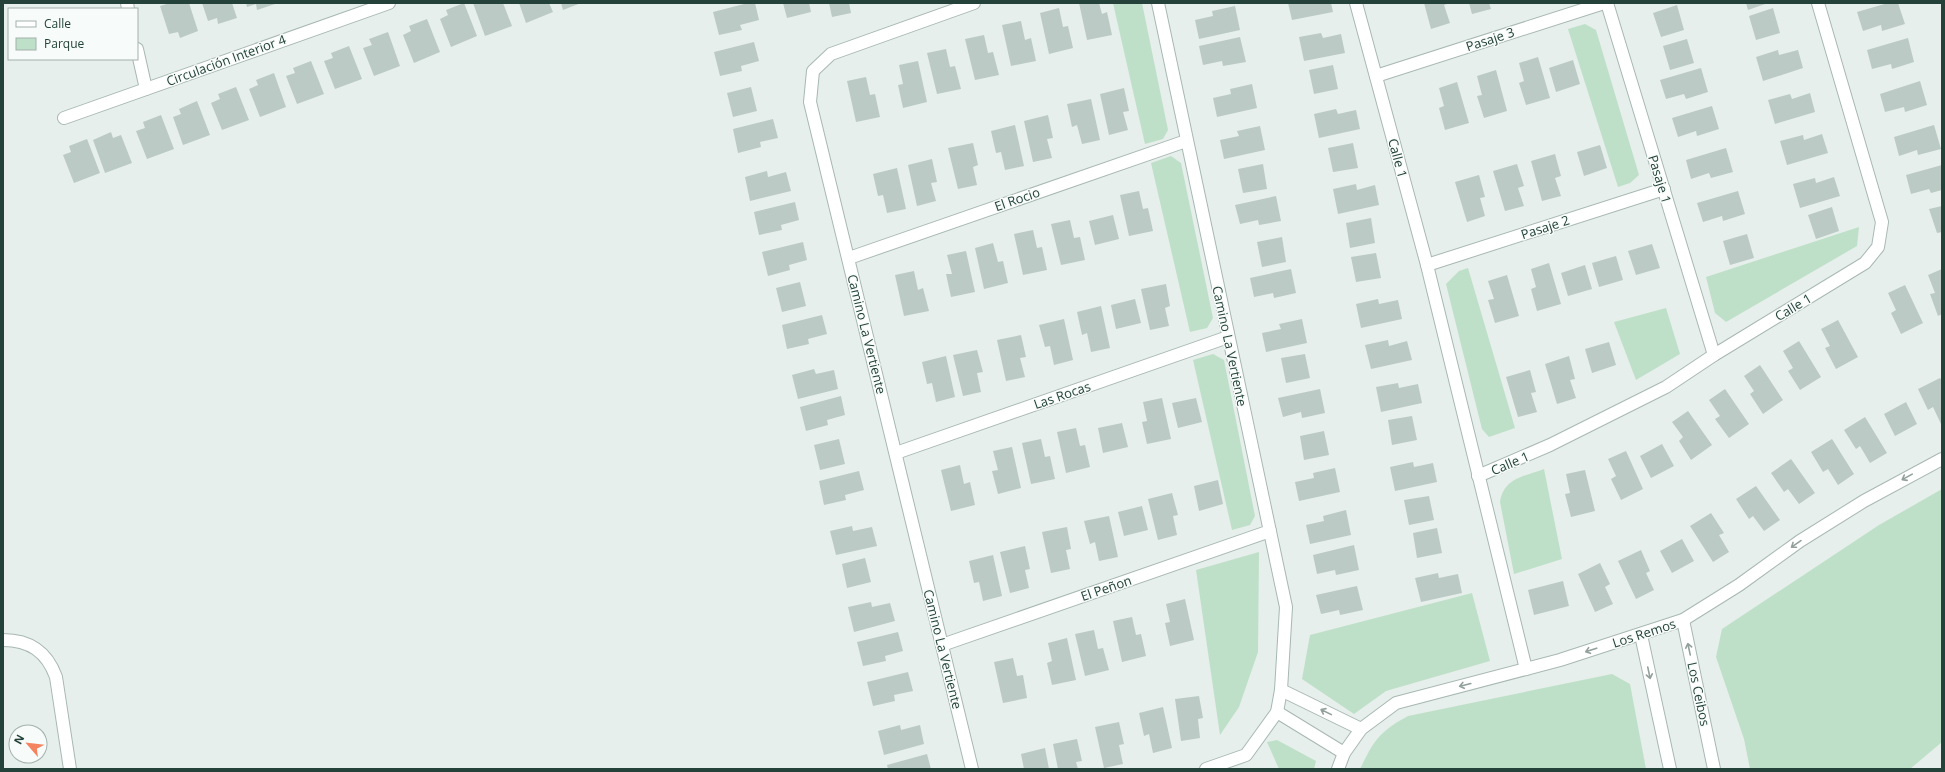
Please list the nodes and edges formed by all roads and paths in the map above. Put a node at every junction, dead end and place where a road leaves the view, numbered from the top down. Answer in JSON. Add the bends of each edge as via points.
{"nodes":[{"id":1,"x":388,"y":3,"type":"edge"},
{"id":2,"x":974,"y":3,"type":"edge"},
{"id":3,"x":1158,"y":3,"type":"edge"},
{"id":4,"x":1356,"y":3,"type":"edge"},
{"id":5,"x":1604,"y":3,"type":"edge"},
{"id":6,"x":1607,"y":3,"type":"edge"},
{"id":7,"x":1818,"y":3,"type":"edge"},
{"id":8,"x":138,"y":53,"type":"edge"},
{"id":9,"x":1376,"y":76,"type":"junction"},
{"id":10,"x":146,"y":89,"type":"junction"},
{"id":11,"x":64,"y":118,"type":"dead end"},
{"id":12,"x":1186,"y":141,"type":"junction"},
{"id":13,"x":1664,"y":189,"type":"junction"},
{"id":14,"x":849,"y":258,"type":"junction"},
{"id":15,"x":1427,"y":265,"type":"junction"},
{"id":16,"x":1228,"y":337,"type":"junction"},
{"id":17,"x":1714,"y":355,"type":"junction"},
{"id":18,"x":896,"y":453,"type":"junction"},
{"id":19,"x":1942,"y":459,"type":"edge"},
{"id":20,"x":1478,"y":476,"type":"junction"},
{"id":21,"x":1270,"y":531,"type":"junction"},
{"id":22,"x":1683,"y":620,"type":"junction"},
{"id":23,"x":1641,"y":635,"type":"junction"},
{"id":24,"x":3,"y":640,"type":"edge"},
{"id":25,"x":942,"y":645,"type":"junction"},
{"id":26,"x":1526,"y":669,"type":"junction"},
{"id":27,"x":1281,"y":690,"type":"junction"},
{"id":28,"x":1277,"y":712,"type":"junction"},
{"id":29,"x":1361,"y":729,"type":"junction"},
{"id":30,"x":1344,"y":753,"type":"junction"},
{"id":31,"x":70,"y":769,"type":"edge"},
{"id":32,"x":972,"y":769,"type":"edge"},
{"id":33,"x":1206,"y":769,"type":"edge"},
{"id":34,"x":1338,"y":769,"type":"edge"},
{"id":35,"x":1670,"y":769,"type":"edge"},
{"id":36,"x":1714,"y":769,"type":"edge"}],
"edges":[{"from":1,"to":10,"type":"street","name":"Circulación Interior 4"},
{"from":2,"to":14,"type":"street","name":"Camino La Vertiente","via":[[831,54],[813,71],[810,102]]},
{"from":3,"to":12,"type":"street","name":"Camino La Vertiente"},
{"from":4,"to":9,"type":"street","name":"Calle 1"},
{"from":5,"to":9,"type":"street","name":"Pasaje 3"},
{"from":6,"to":13,"type":"street","name":"Pasaje 1"},
{"from":7,"to":17,"type":"street","name":"Calle 1","via":[[1882,222],[1878,246],[1866,263]]},
{"from":8,"to":10,"type":"street"},
{"from":9,"to":15,"type":"street","name":"Calle 1"},
{"from":10,"to":11,"type":"street","name":"Circulación Interior 4"},
{"from":12,"to":14,"type":"street","name":"El Rocio"},
{"from":12,"to":16,"type":"street","name":"Camino La Vertiente"},
{"from":13,"to":15,"type":"street","name":"Pasaje 2"},
{"from":13,"to":17,"type":"street","name":"Pasaje 1"},
{"from":14,"to":18,"type":"street","name":"Camino La Vertiente"},
{"from":15,"to":20,"type":"street","name":"Calle 1"},
{"from":16,"to":18,"type":"street","name":"Las Rocas"},
{"from":16,"to":21,"type":"street","name":"Camino La Vertiente"},
{"from":17,"to":20,"type":"street","name":"Calle 1","via":[[1666,387],[1550,446]]},
{"from":18,"to":25,"type":"street","name":"Camino La Vertiente"},
{"from":19,"to":22,"type":"street","name":"Los Remos","one_way":true,"via":[[1864,501]]},
{"from":20,"to":26,"type":"street","name":"Calle 1"},
{"from":21,"to":25,"type":"street","name":"El Peñon"},
{"from":21,"to":27,"type":"street","name":"Camino La Vertiente","via":[[1286,607]]},
{"from":22,"to":23,"type":"street","name":"Los Remos"},
{"from":36,"to":22,"type":"street","name":"Los Ceibos","one_way":true},
{"from":23,"to":26,"type":"street","name":"Los Remos","one_way":true},
{"from":23,"to":35,"type":"street","one_way":true},
{"from":24,"to":31,"type":"street","via":[[25,642],[37,649],[52,666],[56,677]]},
{"from":25,"to":32,"type":"street","name":"Camino La Vertiente"},
{"from":26,"to":29,"type":"street","name":"Los Remos","one_way":true,"via":[[1396,703]]},
{"from":27,"to":28,"type":"street","name":"Camino La Vertiente"},
{"from":29,"to":27,"type":"street","one_way":true},
{"from":28,"to":30,"type":"street"},
{"from":28,"to":33,"type":"street","name":"Camino La Vertiente","via":[[1246,755]]},
{"from":29,"to":30,"type":"street","name":"Los Remos"},
{"from":30,"to":34,"type":"street","name":"Los Remos"}]}
